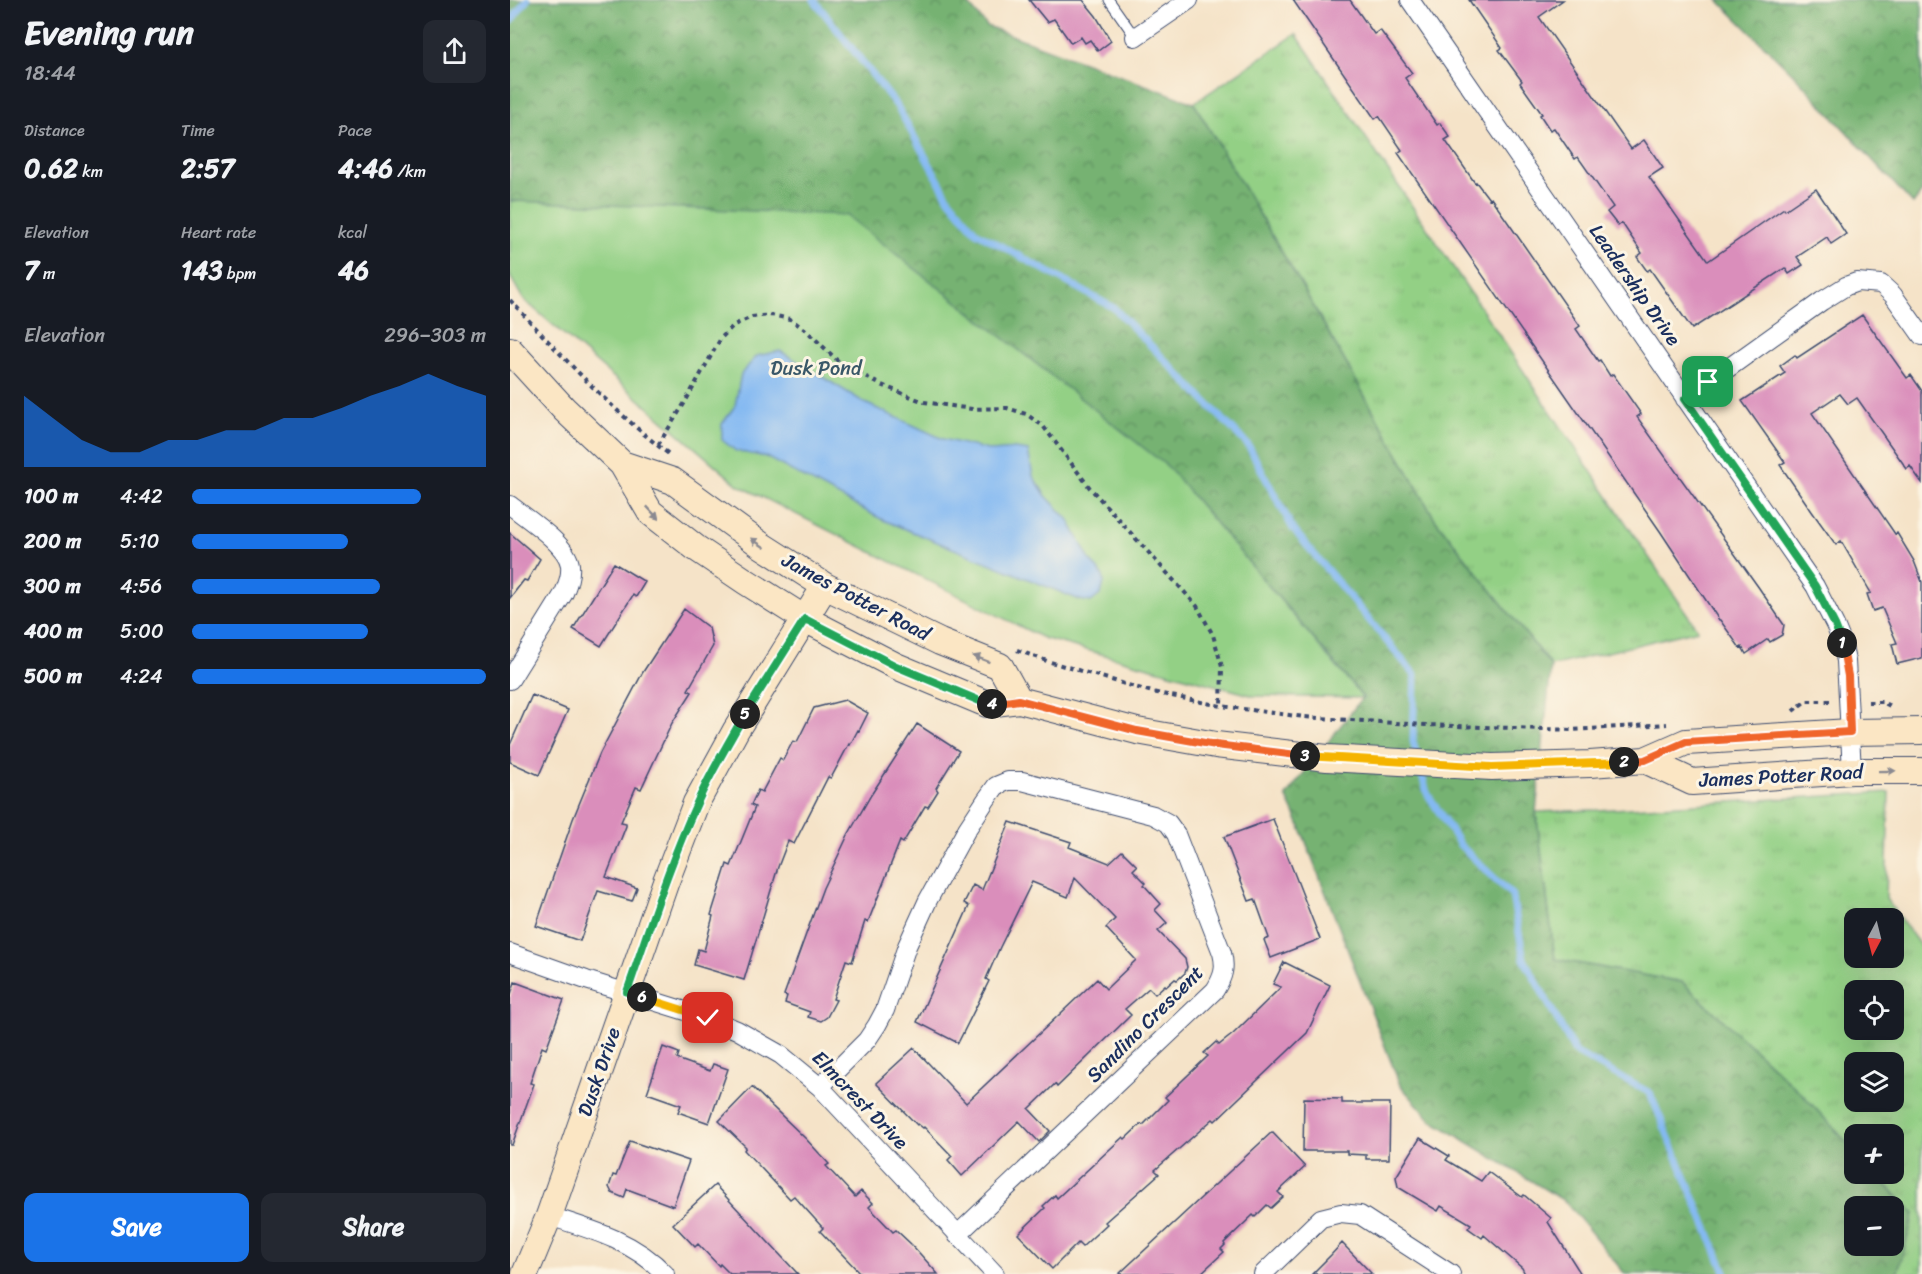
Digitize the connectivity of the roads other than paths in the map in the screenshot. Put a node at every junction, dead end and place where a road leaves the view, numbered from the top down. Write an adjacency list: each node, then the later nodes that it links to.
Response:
1 (1109, 0): 4 (lane)
2 (1189, 0): 4 (street)
3 (1410, 0): 7 (street, Leadership Drive)
4 (1136, 37)
5 (1922, 336): 7 (street)
6 (510, 350): 8 (main road, James Potter Road)
7 (1685, 399): 15 (street, Leadership Drive)
8 (622, 464): 10 (main road, James Potter Road, one-way to 8); 11 (main road, James Potter Road, one-way to 11)
9 (510, 505): 12 (street)
10 (825, 586): 11 (main road, Dusk Drive); 13 (main road, James Potter Road, one-way to 10)
11 (805, 619): 13 (main road, James Potter Road); 20 (main road, Dusk Drive)
12 (510, 680)
13 (1019, 700): 16 (main road, James Potter Road)
14 (1922, 731): 15 (main road, James Potter Road)
15 (1850, 732): 16 (main road, James Potter Road); 17 (street, Leadership Drive)
16 (1645, 760): 17 (main road, James Potter Road)
17 (1852, 771): 18 (main road, James Potter Road, one-way to 18)
18 (1922, 771)
19 (510, 953): 20 (street, Elmcrest Drive)
20 (627, 992): 21 (street, Elmcrest Drive); 22 (main road, Dusk Drive)
21 (820, 1087): 23 (street, Elmcrest Drive); 23 (street, Sandino Crescent)
22 (549, 1216): 24 (main road, Dusk Drive); 25 (street)
23 (957, 1235): 26 (street, Elmcrest Drive)
24 (525, 1274)
25 (665, 1274)
26 (994, 1274)
27 (1263, 1274): 28 (street)
28 (1451, 1274)

